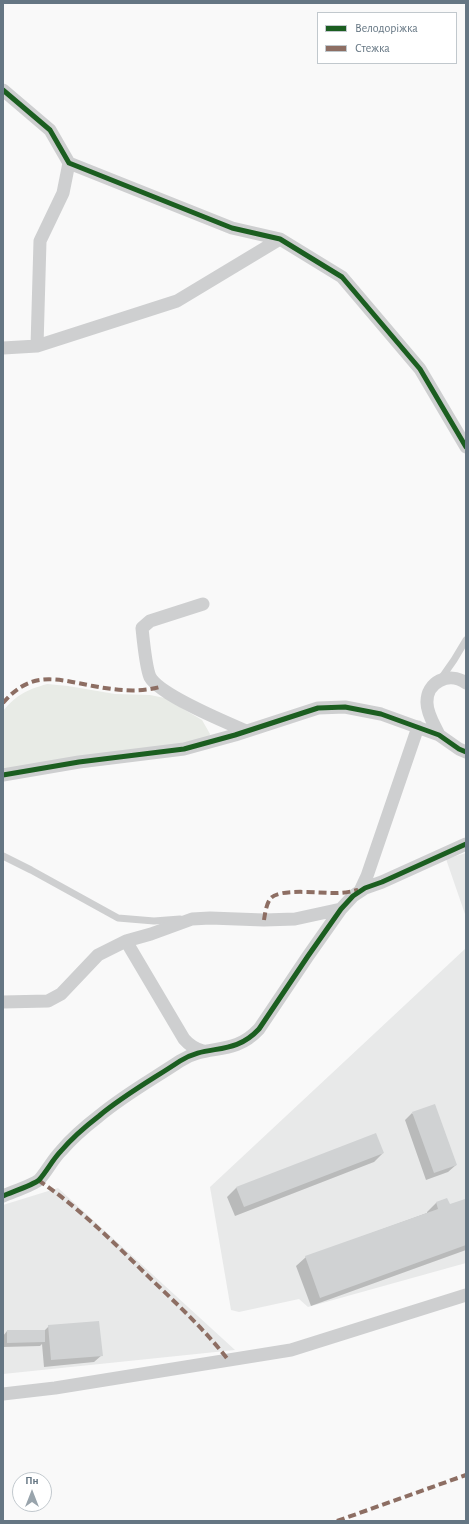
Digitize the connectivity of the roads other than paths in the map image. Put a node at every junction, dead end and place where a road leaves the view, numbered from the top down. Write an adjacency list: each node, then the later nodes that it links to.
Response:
1 (3, 90): 2 (street)
2 (69, 163): 3 (street); 4 (street)
3 (280, 239): 4 (street); 6 (street)
4 (37, 346): 5 (street)
5 (3, 348)
6 (466, 447)
7 (203, 604): 12 (street)
8 (466, 640): 9 (lane)
9 (440, 680): 10 (street); 13 (street)
10 (466, 682)
11 (418, 727): 12 (street); 13 (street); 18 (street)
12 (246, 731): 15 (street)
13 (439, 735): 14 (street)
14 (466, 752)
15 (3, 775)
16 (466, 844): 18 (street)
17 (3, 856): 20 (lane)
18 (360, 891): 19 (street)
19 (341, 909): 20 (street); 23 (street)
20 (192, 919): 21 (street)
21 (126, 941): 22 (street); 23 (street)
22 (3, 1002)
23 (203, 1050): 24 (street)
24 (3, 1196)
25 (466, 1295): 26 (street)
26 (3, 1394)

